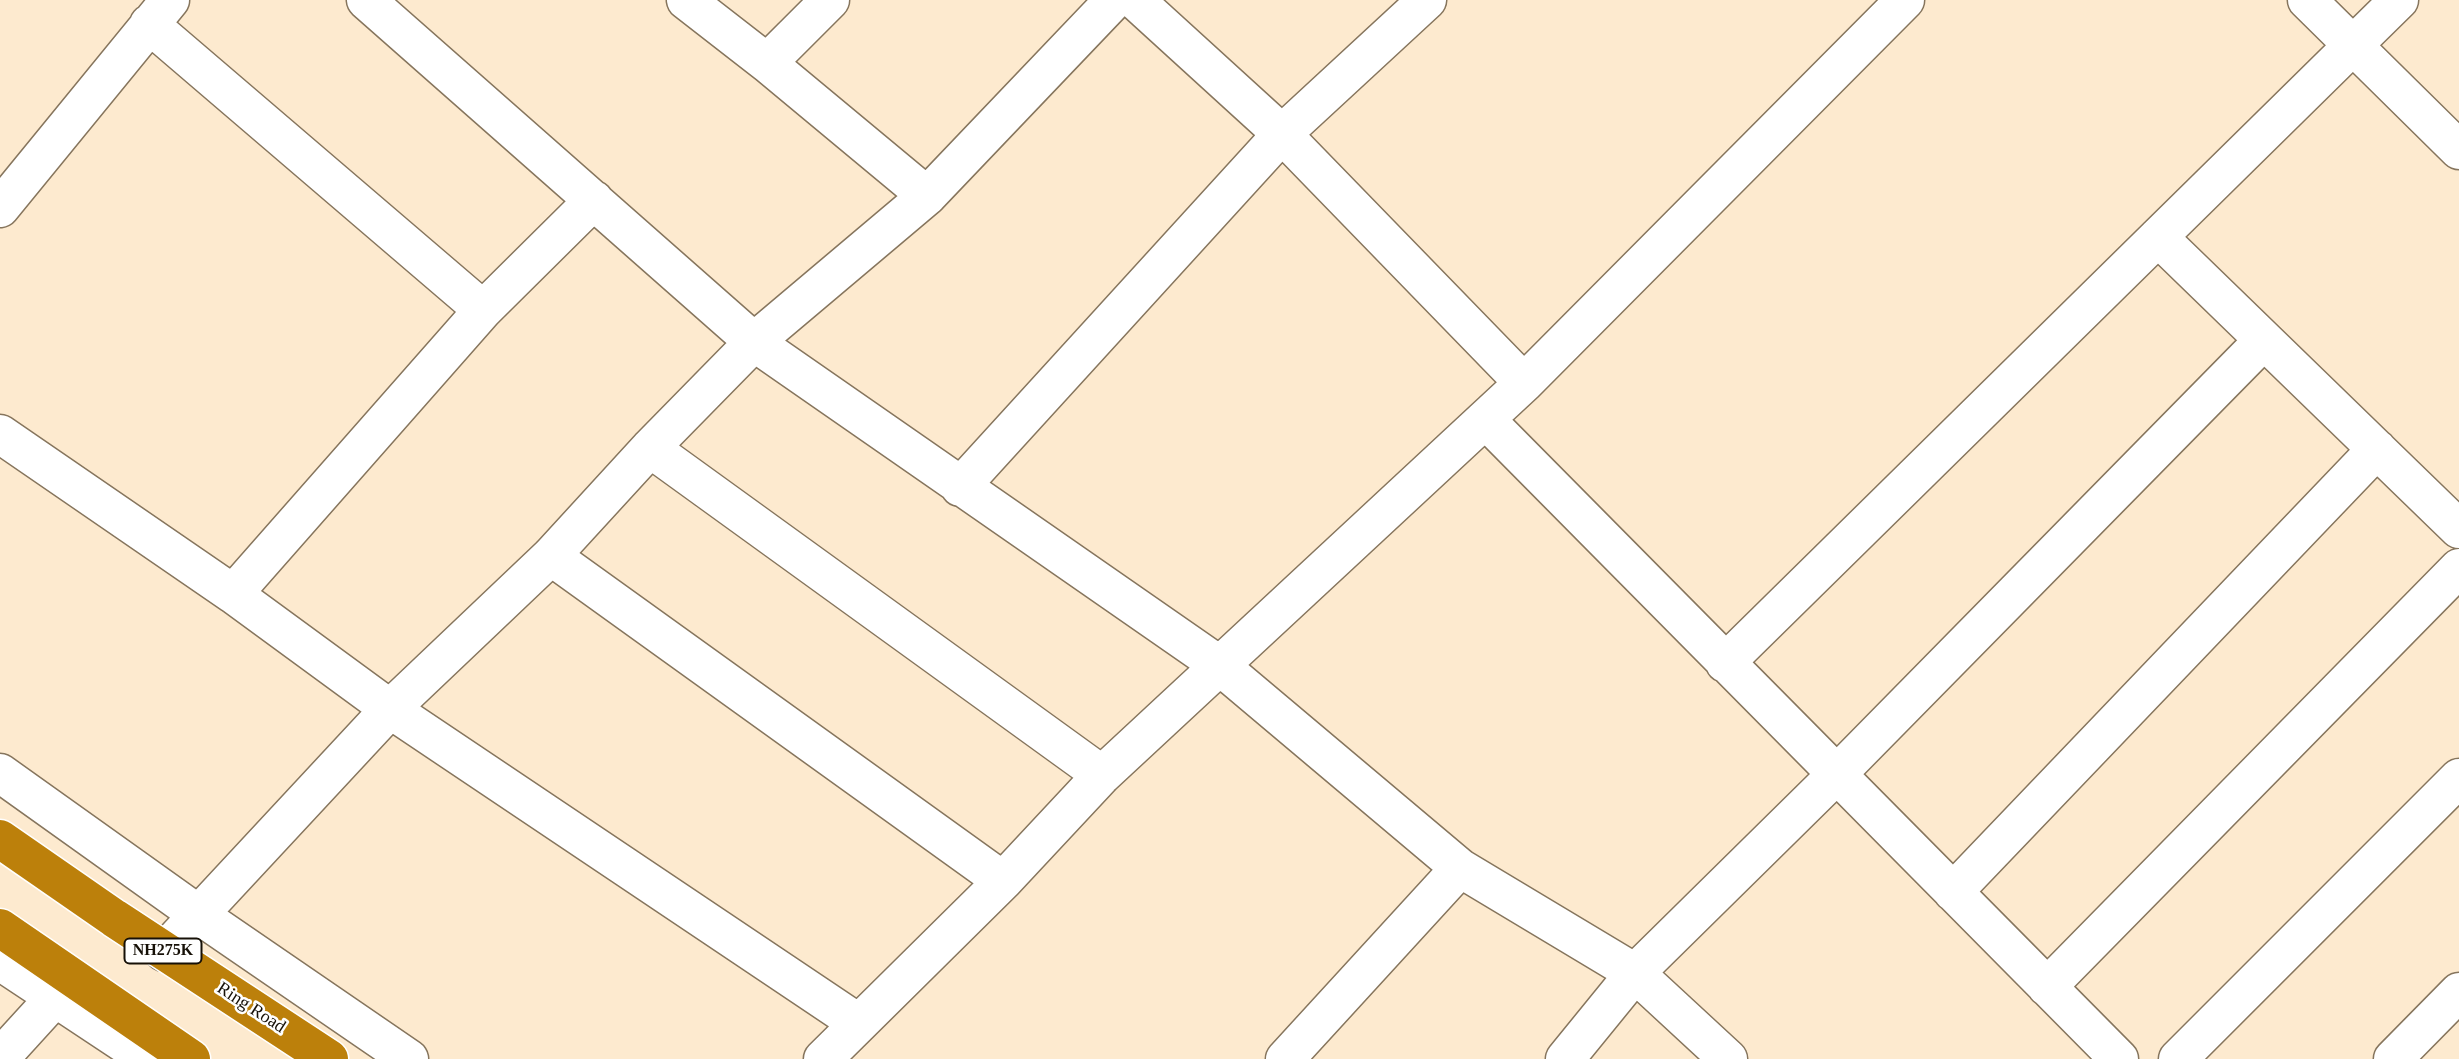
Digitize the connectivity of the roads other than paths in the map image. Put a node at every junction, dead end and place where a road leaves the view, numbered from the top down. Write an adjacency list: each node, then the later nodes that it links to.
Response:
1 (366, 0): 16 (street)
2 (686, 0): 12 (street)
3 (830, 0): 12 (street)
4 (1114, 0): 15 (street)
5 (1135, 0): 13 (street)
6 (1427, 0): 13 (street)
7 (1905, 0): 22 (street)
8 (2306, 0): 11 (street)
9 (2399, 0): 11 (street)
10 (160, 12): 17 (street); 19 (street)
11 (2353, 46): 14 (street); 18 (street)
12 (767, 63): 15 (street)
13 (1282, 134): 22 (street); 27 (street)
14 (2459, 150)
15 (927, 196): 21 (street)
16 (594, 200): 19 (street); 21 (street)
17 (0, 208)
18 (2158, 237): 20 (street); 32 (street)
19 (483, 310): 31 (street)
20 (2264, 340): 26 (street); 37 (street)
21 (754, 342): 25 (street); 27 (street)
22 (1524, 383): 23 (street)
23 (1486, 419): 32 (street); 33 (street)
24 (0, 434): 31 (street)
25 (650, 448): 29 (street); 36 (street)
26 (2377, 449): 28 (street); 42 (street)
27 (960, 487): 33 (street)
28 (2459, 529)
29 (551, 556): 34 (street); 41 (street)
30 (2459, 568): 48 (street)
31 (233, 594): 34 (street)
32 (1725, 663): 37 (street)
33 (1219, 665): 36 (street); 40 (street)
34 (390, 709): 43 (street); 51 (street)
35 (0, 773): 43 (street)
36 (1102, 775): 41 (street)
37 (1836, 775): 42 (street); 47 (street)
38 (2459, 778): 62 (street)
39 (0, 839): 45 (highway, Ring Road / NH275K)
40 (1460, 868): 47 (street); 58 (street)
41 (1003, 881): 51 (street)
42 (1953, 892): 48 (street)
43 (199, 915): 45 (street); 56 (street)
44 (0, 928): 49 (highway)
45 (164, 951): 55 (highway, Ring Road / NH275K)
46 (0, 961): 49 (street)
47 (1635, 973): 59 (street); 60 (street)
48 (2047, 987): 61 (street)
49 (64, 988): 52 (street); 53 (street); 54 (highway)
50 (2459, 992): 63 (street)
51 (858, 1023): 57 (street)
52 (0, 1058)
53 (148, 1059)
54 (191, 1059)
55 (329, 1059)
56 (409, 1059)
57 (823, 1059)
58 (1285, 1059)
59 (1565, 1059)
60 (1728, 1059)
61 (2119, 1059)
62 (2178, 1059)
63 (2393, 1059)

